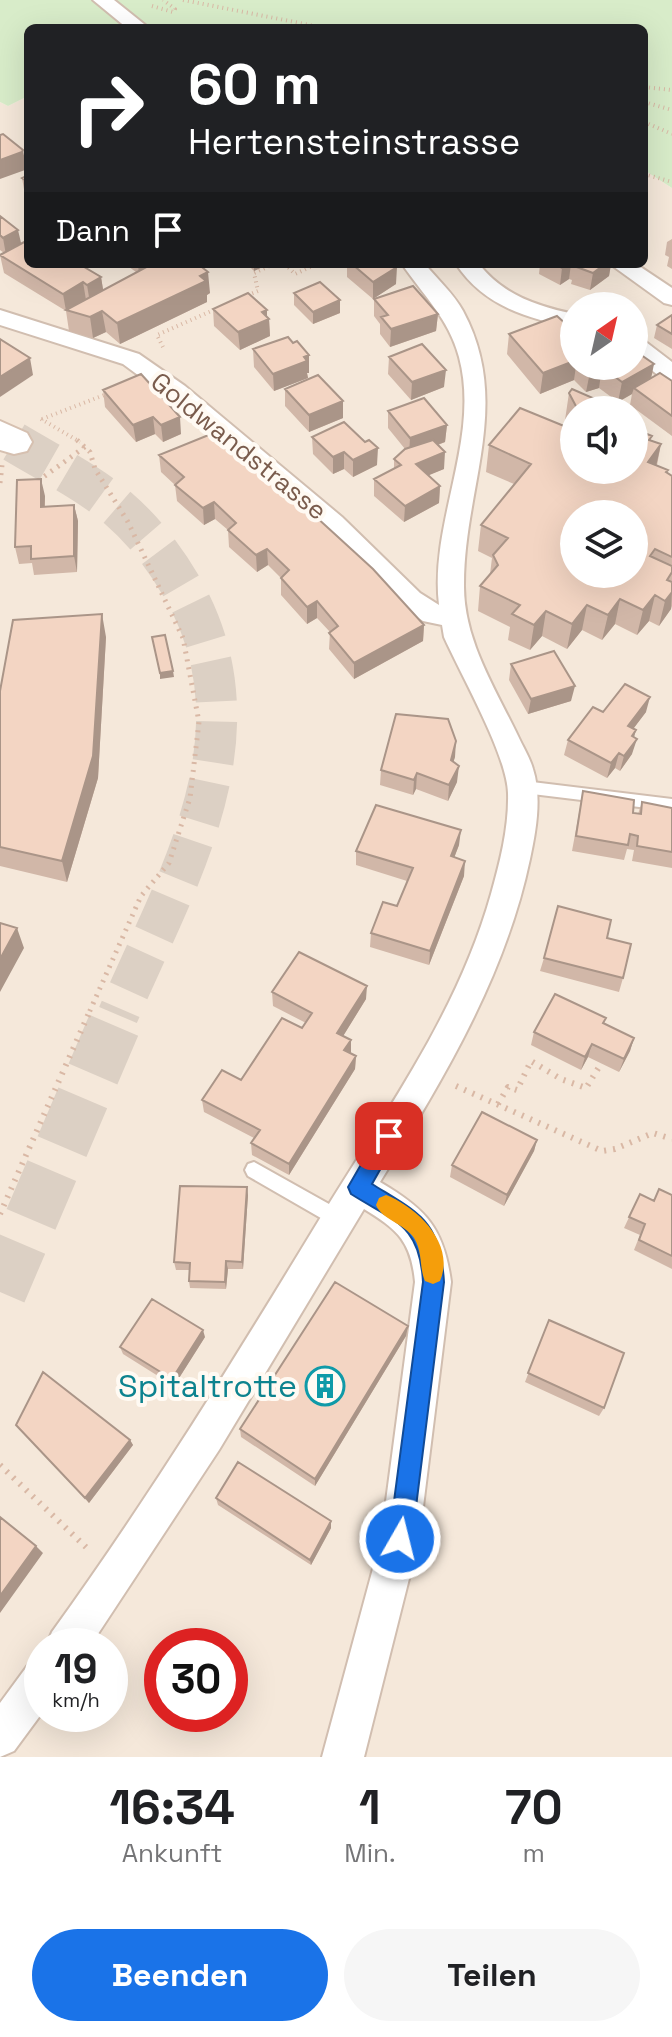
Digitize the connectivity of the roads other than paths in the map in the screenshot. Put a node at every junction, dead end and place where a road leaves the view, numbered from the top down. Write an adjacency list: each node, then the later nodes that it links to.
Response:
1 (102, 0): 2 (street)
2 (134, 24)
3 (417, 268): 11 (street)
4 (470, 268): 8 (street)
5 (627, 268): 6 (street)
6 (672, 298)
7 (0, 317): 11 (street, Goldwandstrasse)
8 (560, 318)
9 (648, 355): 10 (street)
10 (672, 374)
11 (452, 616): 12 (street)
12 (524, 787): 13 (lane); 15 (street)
13 (672, 805)
14 (254, 1170): 16 (lane)
15 (358, 1187): 16 (street); 20 (street)
16 (339, 1219): 17 (street)
17 (79, 1628)
18 (24, 1704): 19 (street)
19 (0, 1737)
20 (343, 1757)

